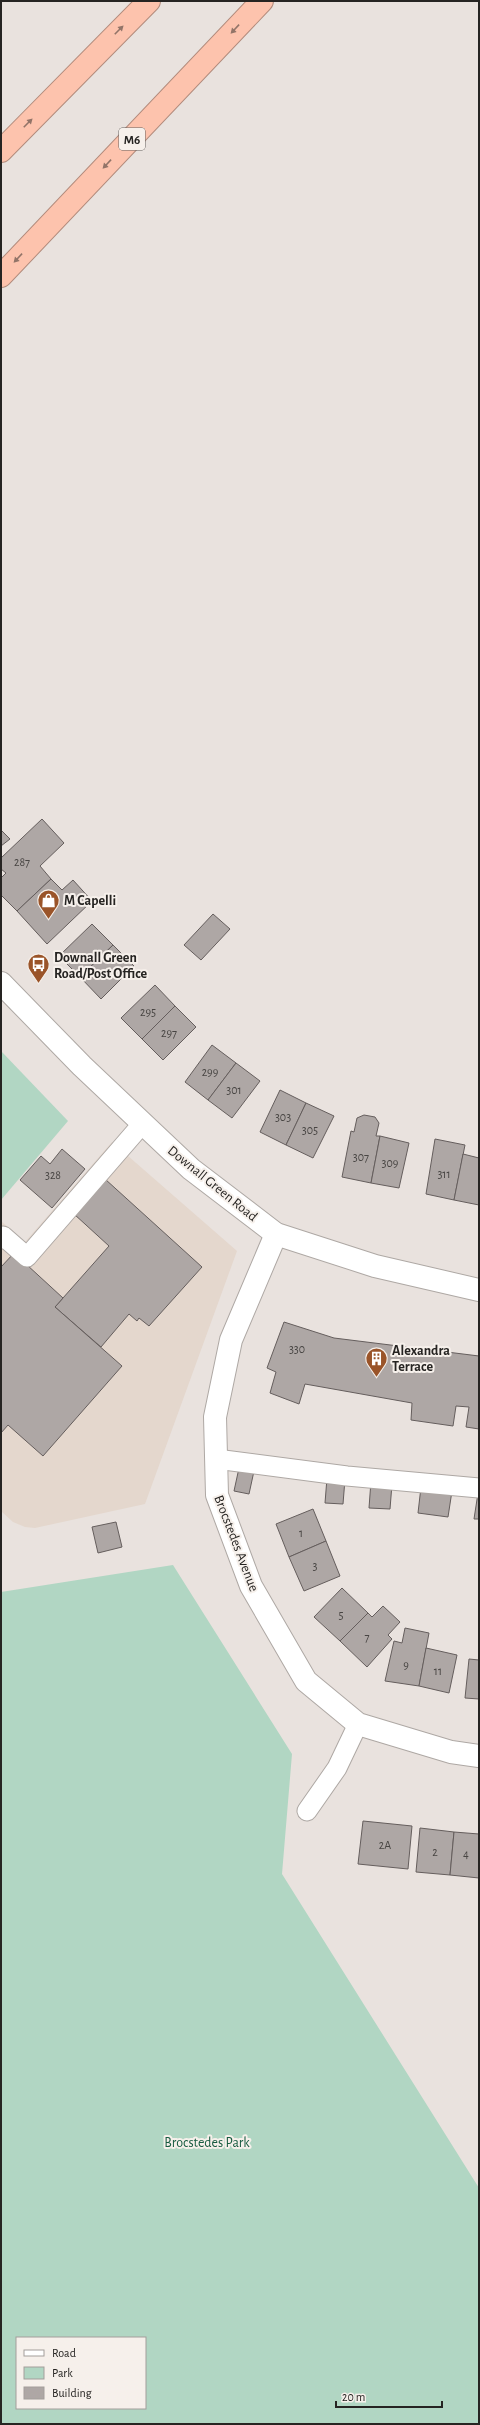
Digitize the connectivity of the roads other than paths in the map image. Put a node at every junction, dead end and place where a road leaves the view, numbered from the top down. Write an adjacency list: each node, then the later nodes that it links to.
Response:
1 (149, 1): 3 (highway, one-way to 1)
2 (262, 1): 4 (highway, M6, one-way to 4)
3 (1, 151)
4 (1, 276)
5 (1, 983): 6 (street, Downall Green Road)
6 (143, 1124): 7 (street, Downall Green Road); 8 (lane)
7 (276, 1234): 9 (street, Downall Green Road); 10 (street, Brocstedes Avenue)
8 (1, 1239)
9 (479, 1290)
10 (216, 1459): 11 (lane); 12 (street, Brocstedes Avenue)
11 (479, 1488)
12 (358, 1724): 13 (street, Brocstedes Avenue); 14 (lane)
13 (479, 1756)
14 (307, 1811)

